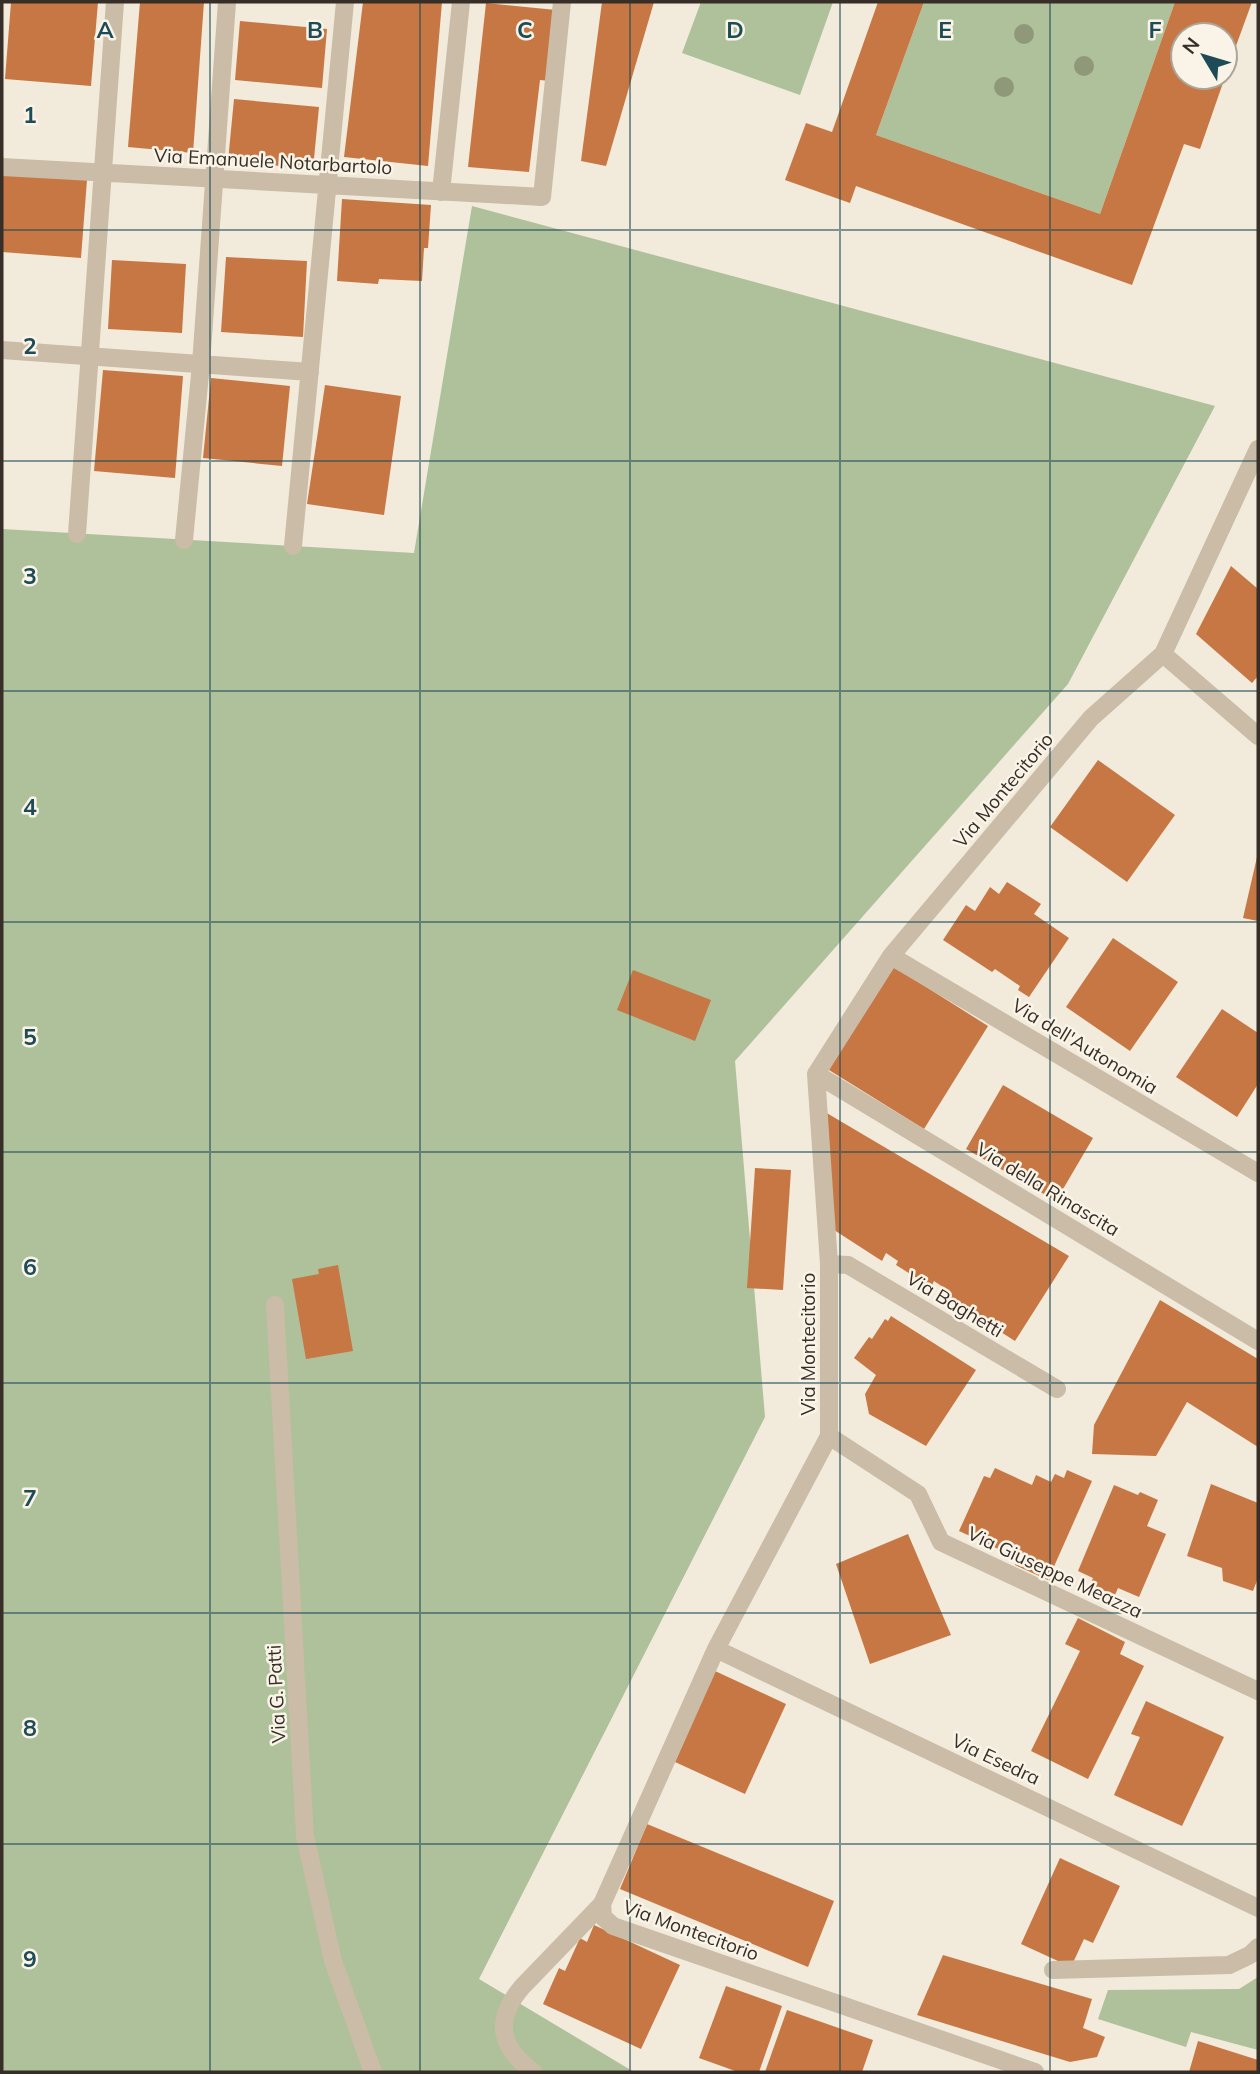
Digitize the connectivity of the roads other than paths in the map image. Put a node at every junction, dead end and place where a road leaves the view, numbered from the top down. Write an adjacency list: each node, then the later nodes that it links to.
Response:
1 (115, 2): 7 (street)
2 (227, 2): 8 (street)
3 (345, 2): 9 (street)
4 (461, 2): 10 (street)
5 (562, 2): 10 (street, Via Emanuele Notarbartolo)
6 (2, 167): 7 (street, Via Emanuele Notarbartolo)
7 (103, 173): 8 (street, Via Emanuele Notarbartolo); 12 (street)
8 (214, 179): 9 (street, Via Emanuele Notarbartolo); 13 (street)
9 (328, 185): 10 (street, Via Emanuele Notarbartolo); 14 (street)
10 (441, 192)
11 (2, 350): 12 (street)
12 (90, 356): 13 (street); 16 (street)
13 (201, 364): 14 (street); 17 (street)
14 (310, 372): 18 (street)
15 (1258, 449): 19 (street, Via Montecitorio)
16 (77, 534)
17 (184, 540)
18 (293, 546)
19 (1163, 654): 20 (street); 21 (street, Via Montecitorio)
20 (1258, 736)
21 (891, 956): 22 (street, Via Montecitorio); 23 (street, Via dell'Autonomia)
22 (816, 1074): 24 (street, Via Montecitorio); 26 (street, Via della Rinascita)
23 (1258, 1172)
24 (829, 1264): 27 (street, Via Baghetti); 28 (street, Via Montecitorio)
25 (275, 1305): 35 (street, Via G. Patti)
26 (1258, 1341)
27 (1057, 1390)
28 (829, 1436): 29 (street, Via Montecitorio); 30 (street, Via Giuseppe Meazza)
29 (716, 1649): 31 (street, Via Montecitorio); 32 (street, Via Esedra)
30 (1258, 1691)
31 (602, 1905): 36 (street); 37 (street, Via Montecitorio)
32 (1258, 1908)
33 (1258, 1947): 34 (street)
34 (1053, 1970)
35 (373, 2072)
36 (533, 2072)
37 (1035, 2072)

